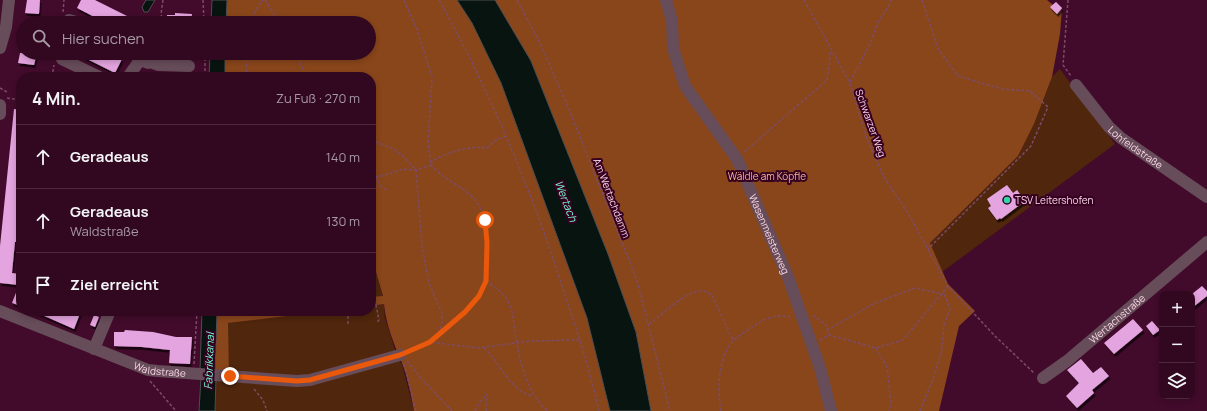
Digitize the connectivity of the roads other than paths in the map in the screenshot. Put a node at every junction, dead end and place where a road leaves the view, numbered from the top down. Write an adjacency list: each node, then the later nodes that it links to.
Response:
1 (9, 0): 3 (street)
2 (666, 0): 20 (street, Wasenmeisterweg)
3 (0, 48)
4 (64, 60): 8 (street)
5 (143, 60): 9 (street)
6 (150, 60): 7 (street)
7 (189, 66)
8 (89, 72)
9 (132, 72)
10 (1076, 84): 13 (street, Lohfeldstraße)
11 (0, 105): 12 (street)
12 (0, 114)
13 (1207, 197)
14 (1207, 242): 19 (street, Wertachstraße)
15 (0, 311): 17 (street, Waldstraße)
16 (108, 316): 17 (street)
17 (94, 348): 18 (street, Waldstraße)
18 (400, 355)
19 (1043, 378)
20 (831, 411)

